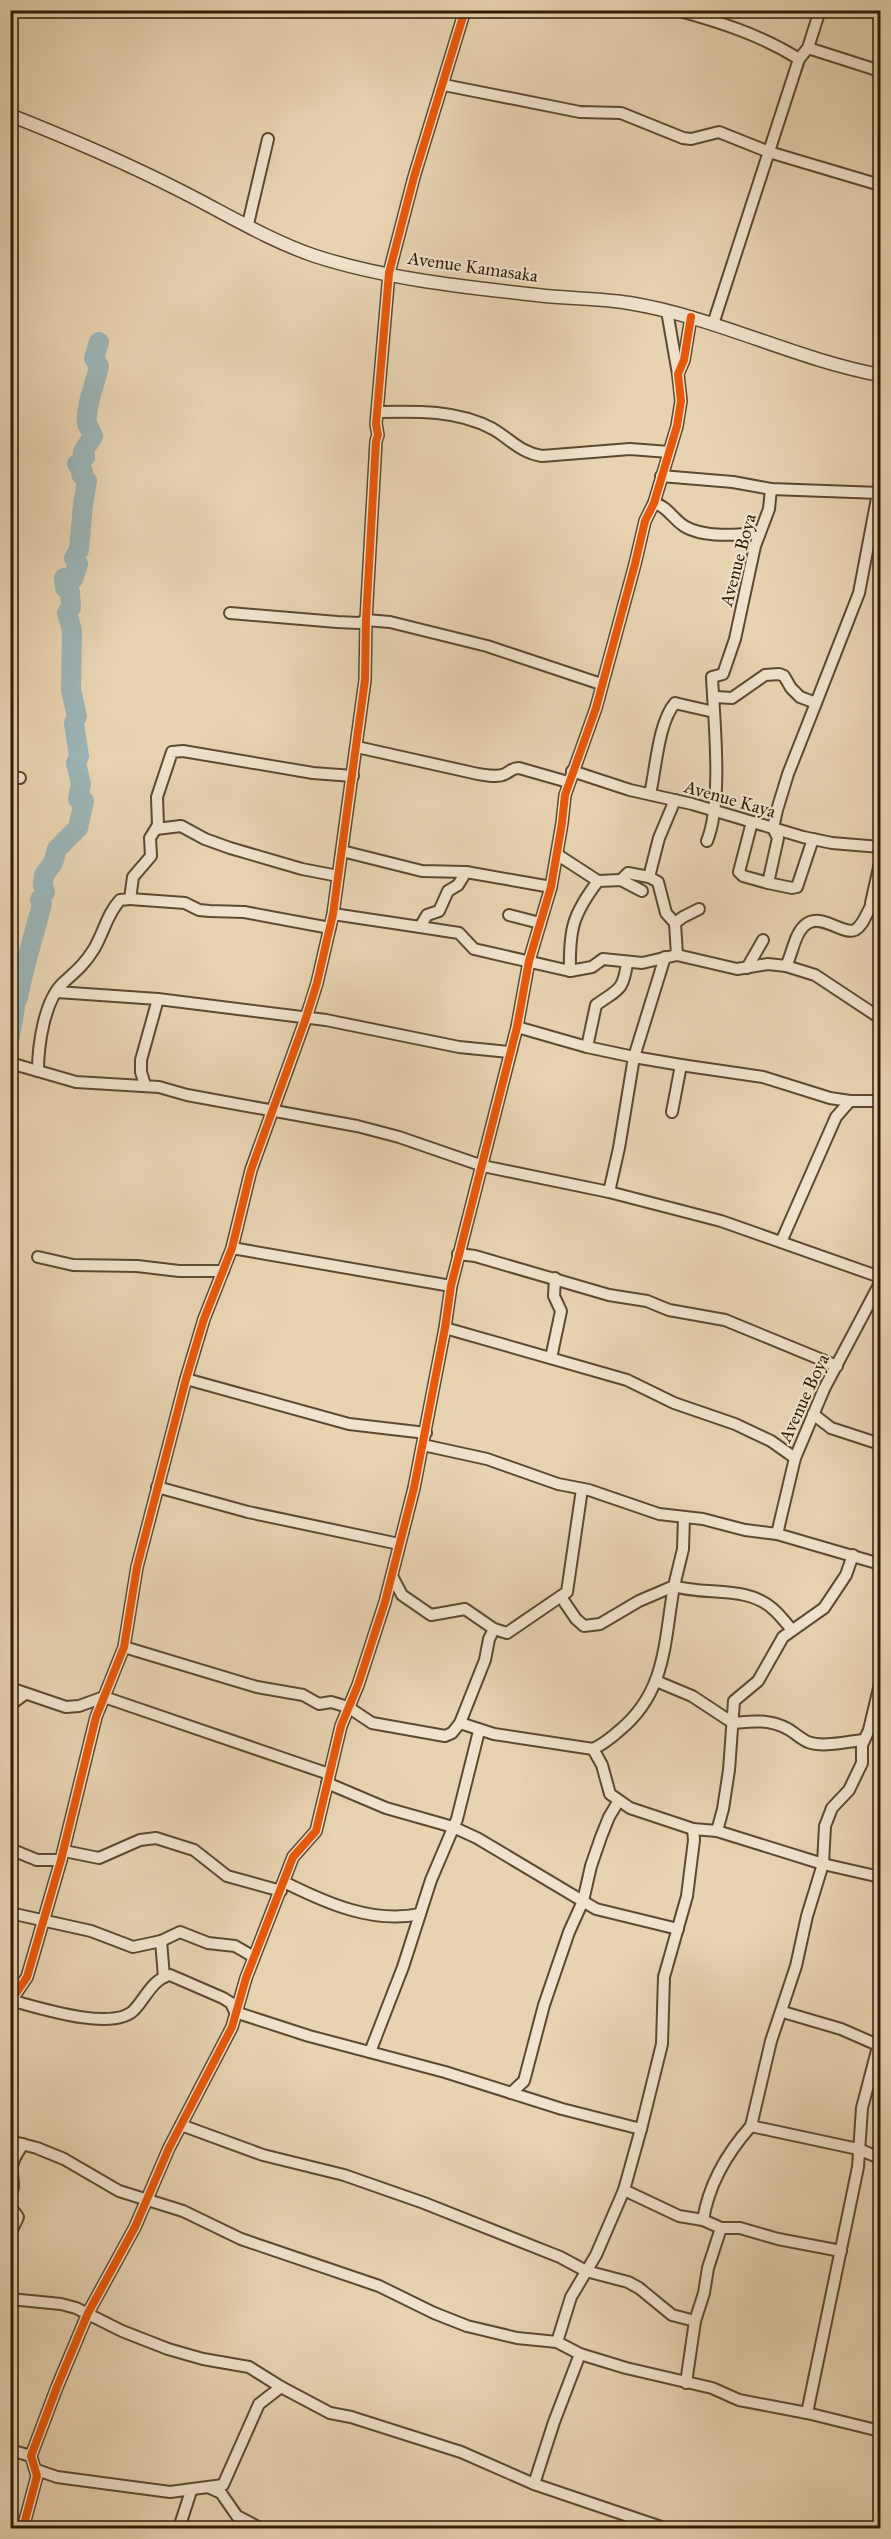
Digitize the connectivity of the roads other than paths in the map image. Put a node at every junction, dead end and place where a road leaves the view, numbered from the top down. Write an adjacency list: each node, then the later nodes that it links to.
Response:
1 (465, 10): 8 (street)
2 (676, 10): 4 (street)
3 (820, 10): 5 (street)
4 (719, 15): 6 (street)
5 (808, 48): 6 (street); 7 (street)
6 (799, 59): 11 (street)
7 (880, 71)
8 (444, 85): 11 (street); 14 (street)
9 (10, 115): 13 (street, Avenue Kamasaka)
10 (268, 139): 13 (street)
11 (769, 152): 12 (street); 17 (street)
12 (880, 185)
13 (248, 224): 14 (street, Avenue Kamasaka)
14 (388, 273): 15 (street, Avenue Kamasaka); 20 (street)
15 (668, 311): 16 (street, Avenue Kamasaka); 18 (street)
16 (691, 316): 17 (street, Avenue Kamasaka); 18 (street)
17 (713, 324): 19 (street, Avenue Kamasaka)
18 (678, 374): 21 (street)
19 (880, 375)
20 (378, 412): 21 (street); 28 (street)
21 (669, 452): 22 (street)
22 (661, 476): 23 (street); 25 (street)
23 (771, 489): 24 (street); 26 (street, Avenue Boya)
24 (879, 493): 31 (street)
25 (654, 503): 26 (street); 29 (street)
26 (759, 533): 30 (street, Avenue Boya)
27 (230, 613): 28 (street)
28 (366, 620): 29 (street); 33 (street)
29 (601, 684): 34 (street)
30 (715, 697): 31 (street); 32 (street)
31 (816, 703): 40 (street)
32 (714, 712): 37 (street); 39 (street)
33 (357, 747): 35 (street); 36 (street)
34 (572, 771): 36 (street); 37 (street, Avenue Kaya)
35 (353, 776): 41 (street); 45 (street)
36 (568, 782): 46 (street)
37 (650, 794): 38 (street, Avenue Kaya)
38 (675, 800): 39 (street, Avenue Kaya); 50 (street)
39 (716, 813): 40 (street, Avenue Kaya); 43 (street)
40 (763, 825): 42 (street, Avenue Kaya); 53 (street); 53 (street)
41 (156, 830): 49 (street); 56 (street)
42 (813, 839): 44 (street, Avenue Kaya); 53 (street)
43 (707, 840)
44 (880, 847)
45 (342, 851): 48 (street); 49 (street)
46 (558, 855): 52 (street); 54 (street)
47 (880, 862): 57 (street)
48 (466, 872): 54 (street); 63 (street)
49 (338, 876): 59 (street)
50 (649, 877): 51 (street); 61 (street)
51 (621, 880): 52 (street); 55 (street)
52 (598, 881): 72 (street)
53 (768, 883)
54 (551, 887): 62 (street)
55 (642, 891)
56 (130, 899): 64 (street); 73 (street)
57 (876, 900): 70 (street)
58 (699, 909): 61 (street)
59 (333, 914): 63 (street); 64 (street)
60 (509, 915): 62 (street)
61 (675, 923): 66 (street)
62 (540, 924): 68 (street)
63 (420, 927): 68 (street)
64 (330, 928): 75 (street)
65 (763, 940): 71 (street)
66 (677, 955): 67 (street); 71 (street)
67 (665, 957): 69 (street); 80 (street)
68 (529, 961): 72 (street); 77 (street)
69 (627, 963): 72 (street); 78 (street)
70 (786, 966): 71 (street); 76 (street)
71 (747, 968)
72 (570, 971)
73 (57, 992): 74 (street); 83 (street)
74 (158, 999): 75 (street); 84 (street)
75 (306, 1018): 79 (street); 87 (street)
76 (880, 1018)
77 (517, 1027): 78 (street); 79 (street)
78 (587, 1047): 80 (street)
79 (509, 1052): 89 (street)
80 (633, 1057): 82 (street); 90 (street)
81 (10, 1063): 83 (street)
82 (681, 1065): 85 (street); 88 (street)
83 (38, 1071): 84 (street)
84 (145, 1085): 87 (street)
85 (850, 1101): 86 (street); 91 (street)
86 (880, 1101)
87 (274, 1111): 89 (street); 92 (street)
88 (672, 1112)
89 (483, 1166): 90 (street); 93 (street)
90 (609, 1192): 91 (street)
91 (782, 1242): 96 (street)
92 (232, 1248): 95 (street); 99 (street)
93 (458, 1254): 97 (street); 99 (street)
94 (38, 1257): 95 (street)
95 (223, 1271): 103 (street)
96 (880, 1277)
97 (555, 1278): 101 (street); 102 (street)
98 (880, 1283): 102 (street, Avenue Boya)
99 (451, 1287): 100 (street)
100 (445, 1328): 101 (street); 105 (street)
101 (551, 1358): 108 (street)
102 (837, 1366): 104 (street, Avenue Boya)
103 (186, 1379): 105 (street); 109 (street)
104 (813, 1414): 106 (street); 108 (street, Avenue Boya)
105 (426, 1433): 107 (street)
106 (880, 1444)
107 (423, 1445): 110 (street); 113 (street)
108 (795, 1458): 112 (street, Avenue Boya)
109 (157, 1487): 113 (street); 123 (street)
110 (582, 1489): 111 (street); 119 (street)
111 (684, 1517): 112 (street); 117 (street)
112 (777, 1534): 114 (street)
113 (399, 1544): 116 (street)
114 (853, 1555): 115 (street); 122 (street)
115 (880, 1564)
116 (392, 1576): 118 (street); 120 (street)
117 (674, 1586): 119 (street); 122 (street); 124 (street)
118 (402, 1595): 120 (street); 121 (street)
119 (561, 1597): 121 (street)
120 (385, 1602): 130 (street)
121 (494, 1629): 131 (street)
122 (792, 1630): 132 (street)
123 (124, 1647): 128 (street); 130 (street)
124 (656, 1681): 132 (street); 135 (street)
125 (880, 1684): 134 (street)
126 (10, 1688): 127 (street)
127 (25, 1694): 128 (street); 129 (street)
128 (104, 1697): 136 (street); 142 (street)
129 (10, 1705)
130 (348, 1707): 131 (street); 136 (street)
131 (460, 1723): 133 (street)
132 (733, 1723): 134 (street); 140 (street)
133 (479, 1731): 135 (street); 138 (street)
134 (864, 1740): 143 (street)
135 (593, 1749): 137 (street)
136 (328, 1779): 138 (street); 145 (street)
137 (618, 1802): 139 (street); 146 (street)
138 (453, 1827): 146 (street); 148 (street)
139 (693, 1829): 140 (street); 150 (street)
140 (717, 1831): 143 (street)
141 (10, 1849): 142 (street)
142 (63, 1856): 145 (street); 149 (street)
143 (823, 1864): 144 (street); 156 (street)
144 (880, 1877)
145 (283, 1887): 148 (street); 152 (street)
146 (583, 1901): 150 (street); 159 (street)
147 (10, 1913): 149 (street)
148 (420, 1914): 158 (street)
149 (43, 1921): 151 (street); 154 (street)
150 (678, 1929): 162 (street)
151 (161, 1941): 152 (street); 153 (street)
152 (254, 1957): 155 (street)
153 (164, 1977): 154 (street); 155 (street)
154 (11, 2000)
155 (235, 2012): 158 (street); 160 (street)
156 (783, 2012): 157 (street); 161 (street)
157 (880, 2044): 165 (street)
158 (370, 2052): 159 (street)
159 (511, 2093): 162 (street)
160 (181, 2125): 169 (street); 175 (street)
161 (751, 2126): 165 (street); 171 (street)
162 (641, 2129): 167 (street)
163 (10, 2141): 164 (street)
164 (23, 2144): 168 (street); 169 (street)
165 (858, 2149): 166 (street); 174 (street)
166 (880, 2158)
167 (624, 2190): 171 (street); 175 (street)
168 (10, 2196)
169 (148, 2199): 177 (street); 179 (street)
170 (10, 2206): 173 (street)
171 (703, 2220): 172 (street)
172 (722, 2228): 174 (street); 178 (street)
173 (10, 2234)
174 (841, 2252): 183 (street)
175 (586, 2271): 178 (street); 179 (street)
176 (10, 2299): 177 (street)
177 (88, 2313): 182 (street); 186 (street)
178 (695, 2321): 181 (street)
179 (557, 2342): 180 (street)
180 (580, 2354): 181 (street); 188 (street)
181 (686, 2383): 183 (street)
182 (281, 2387): 188 (street); 189 (street)
183 (807, 2413): 184 (street)
184 (880, 2431)
185 (10, 2450): 186 (street)
186 (31, 2456): 187 (street)
187 (37, 2470): 190 (street); 191 (street)
188 (534, 2484): 194 (street)
189 (209, 2488): 190 (street); 193 (street)
190 (191, 2491): 192 (street)
191 (23, 2529)
192 (178, 2529)
193 (260, 2529)
194 (664, 2529)

